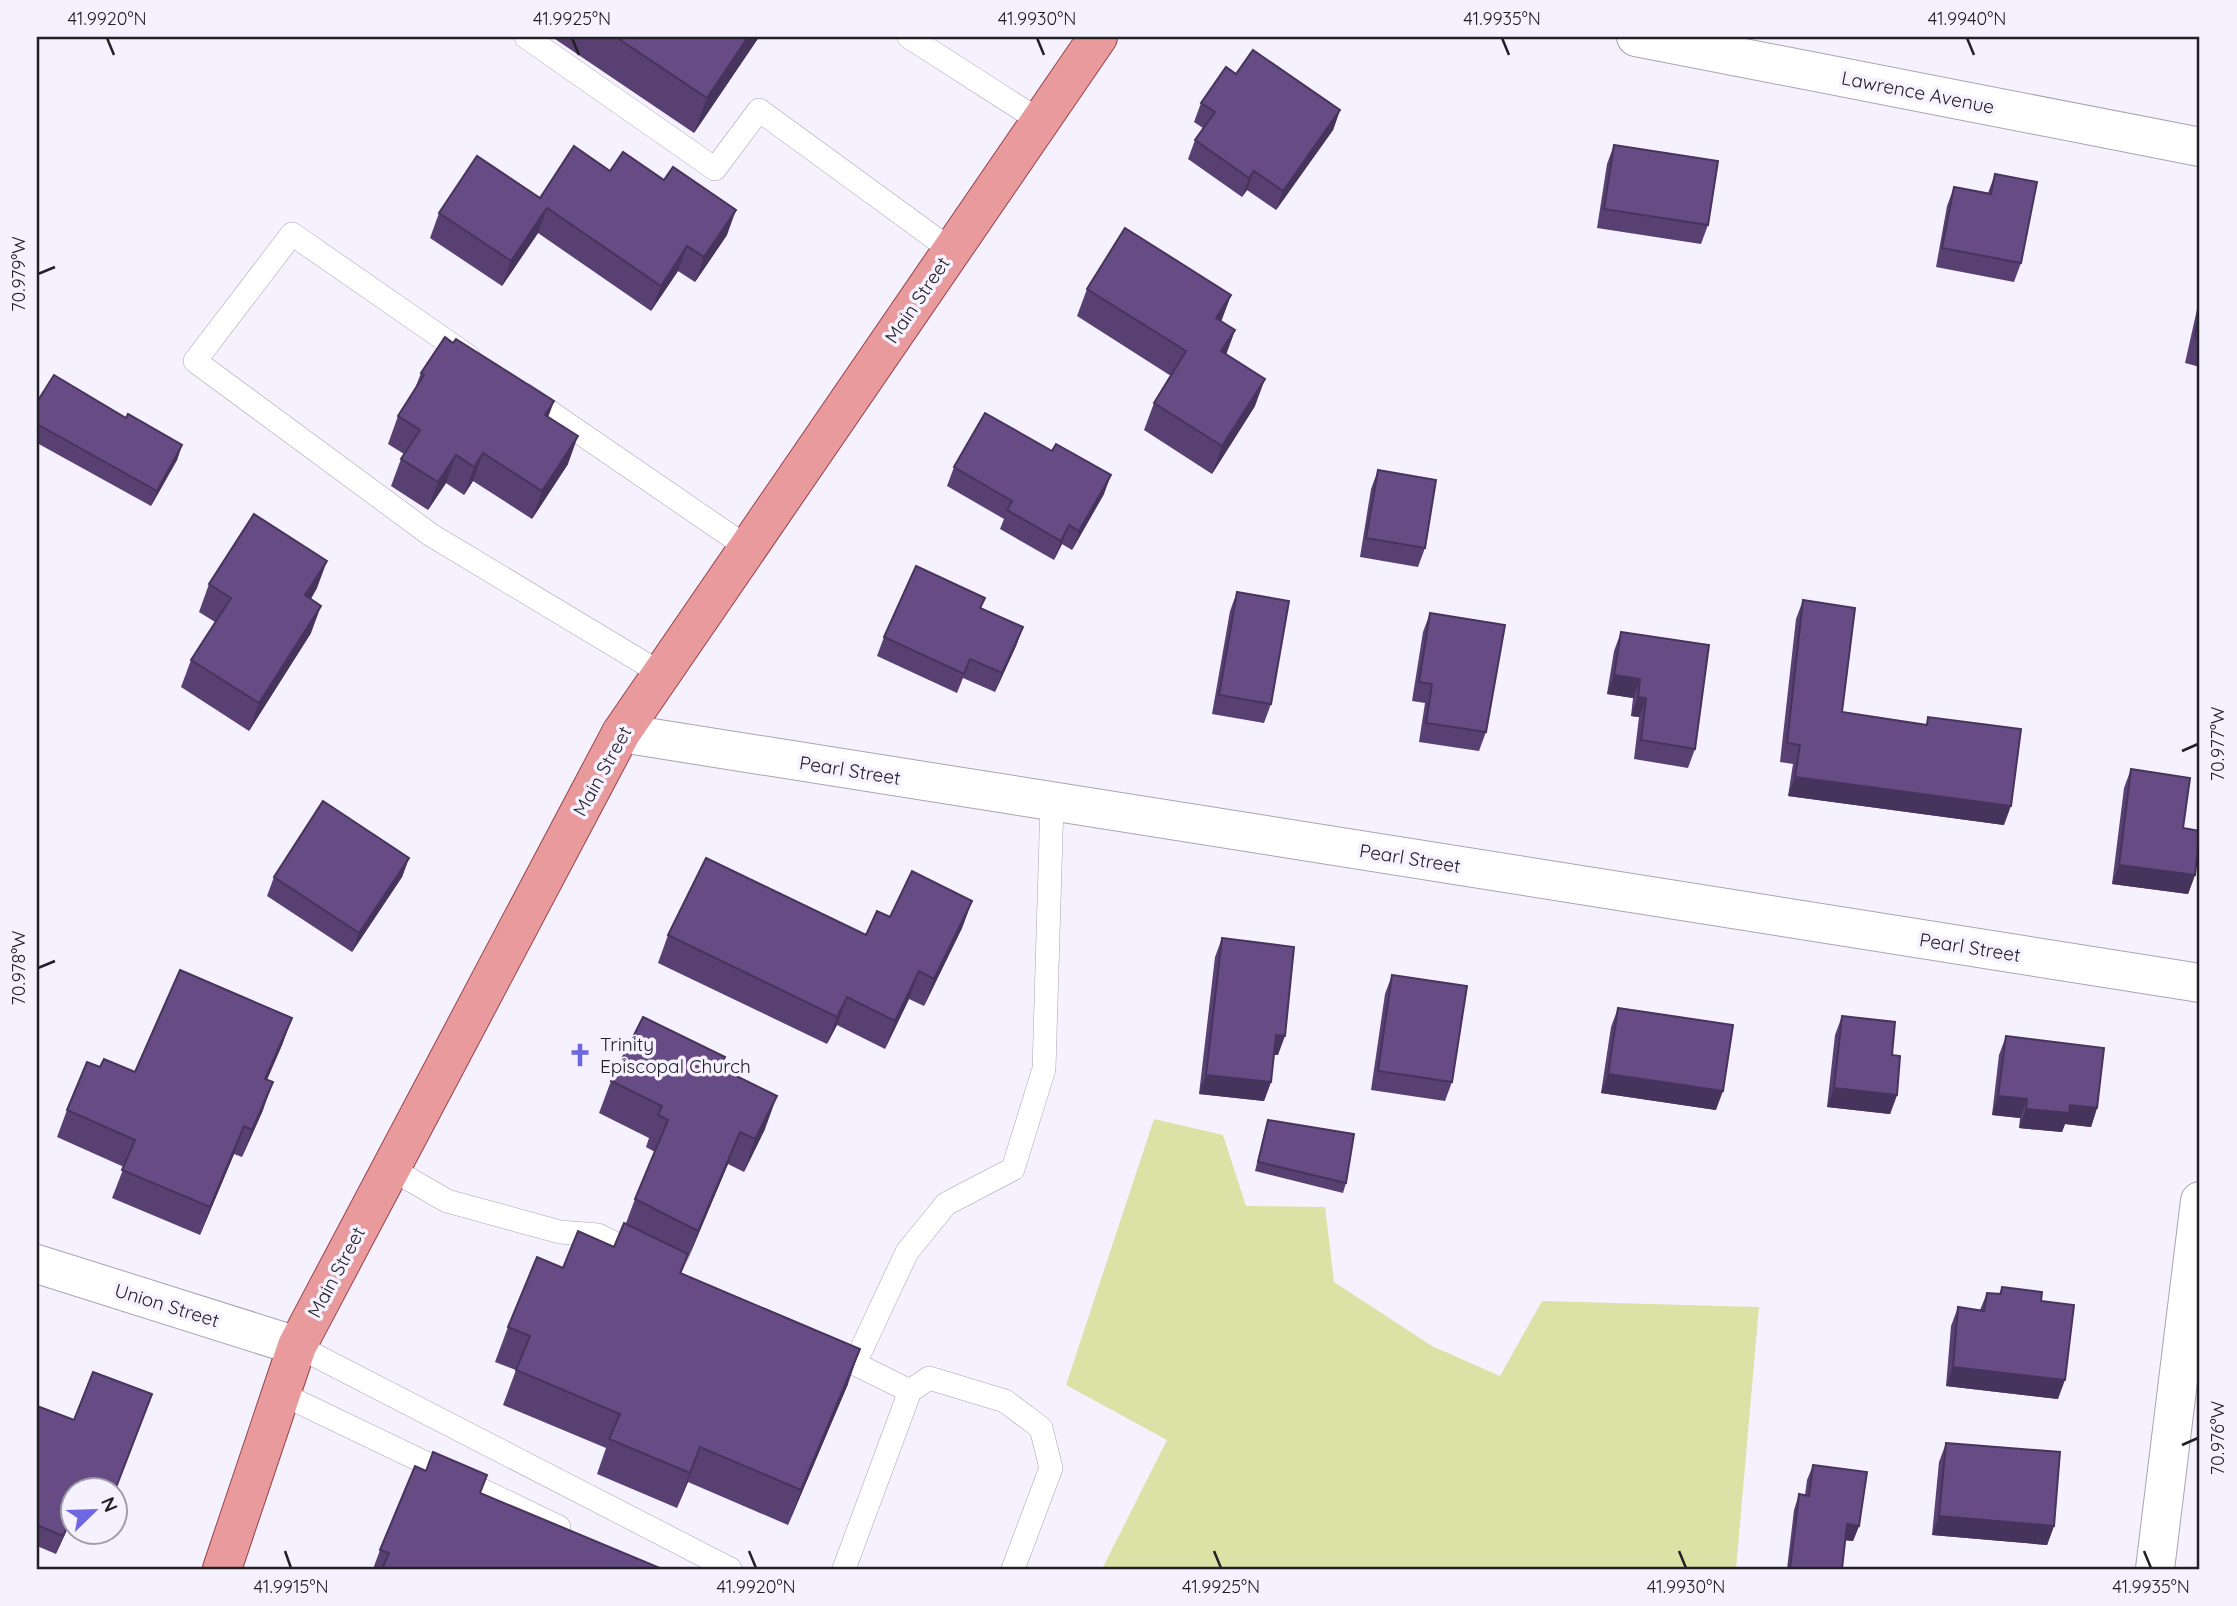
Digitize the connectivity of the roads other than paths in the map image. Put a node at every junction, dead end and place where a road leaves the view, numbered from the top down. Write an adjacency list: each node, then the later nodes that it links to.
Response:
1 (526, 37): 7 (lane)
2 (909, 37): 5 (lane)
3 (1098, 37): 5 (main road, Main Street)
4 (1636, 37): 6 (street, Lawrence Avenue)
5 (1040, 121): 7 (main road, Main Street)
6 (2200, 147)
7 (951, 250): 10 (main road, Main Street)
8 (483, 366): 11 (lane)
9 (505, 381): 10 (lane)
10 (748, 548): 11 (main road, Main Street)
11 (662, 674): 12 (main road, Main Street)
12 (621, 733): 13 (street, Pearl Street); 15 (main road, Main Street)
13 (1052, 802): 14 (street, Pearl Street); 21 (lane)
14 (2200, 983)
15 (390, 1168): 18 (lane); 20 (main road, Main Street)
16 (2200, 1201): 29 (street)
17 (37, 1264): 20 (street, Union Street)
18 (659, 1265)
19 (818, 1345): 21 (lane)
20 (297, 1346): 23 (main road, Main Street); 26 (lane)
21 (855, 1363): 22 (lane)
22 (910, 1391): 27 (lane); 28 (lane)
23 (282, 1394): 24 (lane); 25 (main road, Main Street)
24 (573, 1534)
25 (222, 1569)
26 (730, 1569)
27 (844, 1569)
28 (1013, 1569)
29 (2155, 1569)

